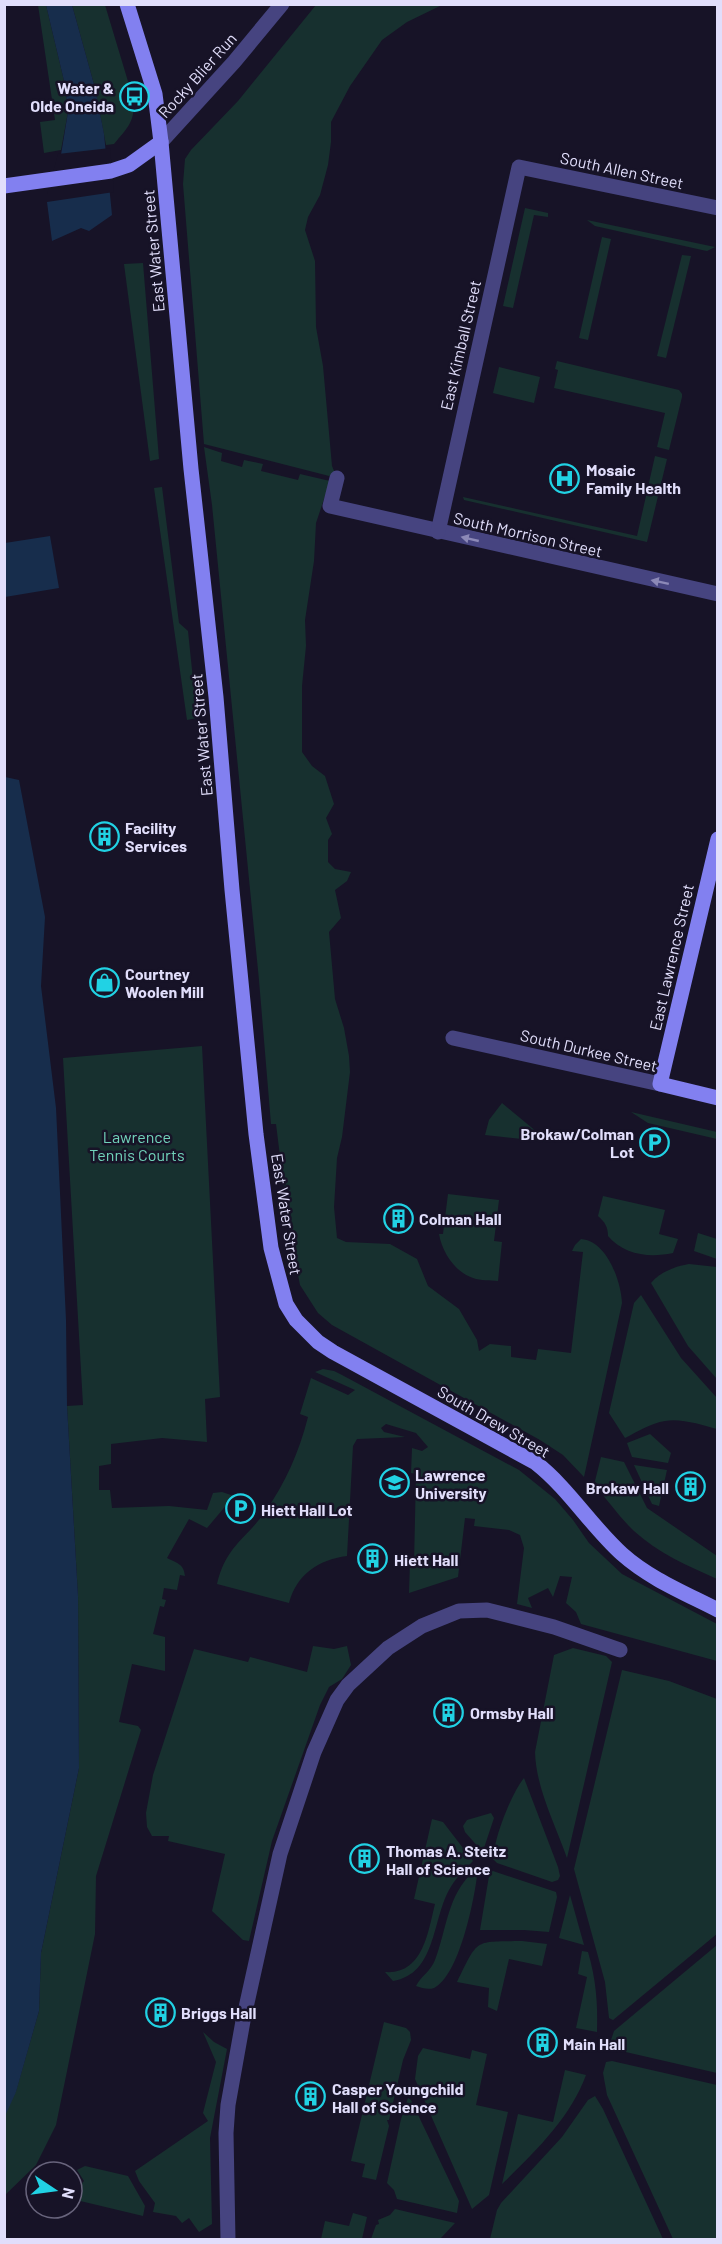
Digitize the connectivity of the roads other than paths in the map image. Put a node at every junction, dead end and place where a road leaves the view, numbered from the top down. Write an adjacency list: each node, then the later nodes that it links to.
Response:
1 (127, 4): 3 (street, East Water Street)
2 (282, 4): 3 (street, Rocky Blier Run)
3 (161, 142): 5 (street); 14 (street, East Water Street)
4 (519, 167): 6 (street, South Allen Street); 8 (street, East Kimball Street)
5 (4, 186)
6 (717, 208)
7 (337, 478): 8 (street, South Morrison Street)
8 (438, 532): 9 (street, South Morrison Street, one-way to 8)
9 (717, 594)
10 (717, 839): 12 (street, East Lawrence Street)
11 (453, 1038): 12 (street, South Durkee Street)
12 (660, 1084): 13 (street, South Durkee Street)
13 (717, 1098)
14 (296, 1320): 15 (street, South Drew Street)
15 (717, 1610)
16 (620, 1650): 17 (street)
17 (228, 2240)

